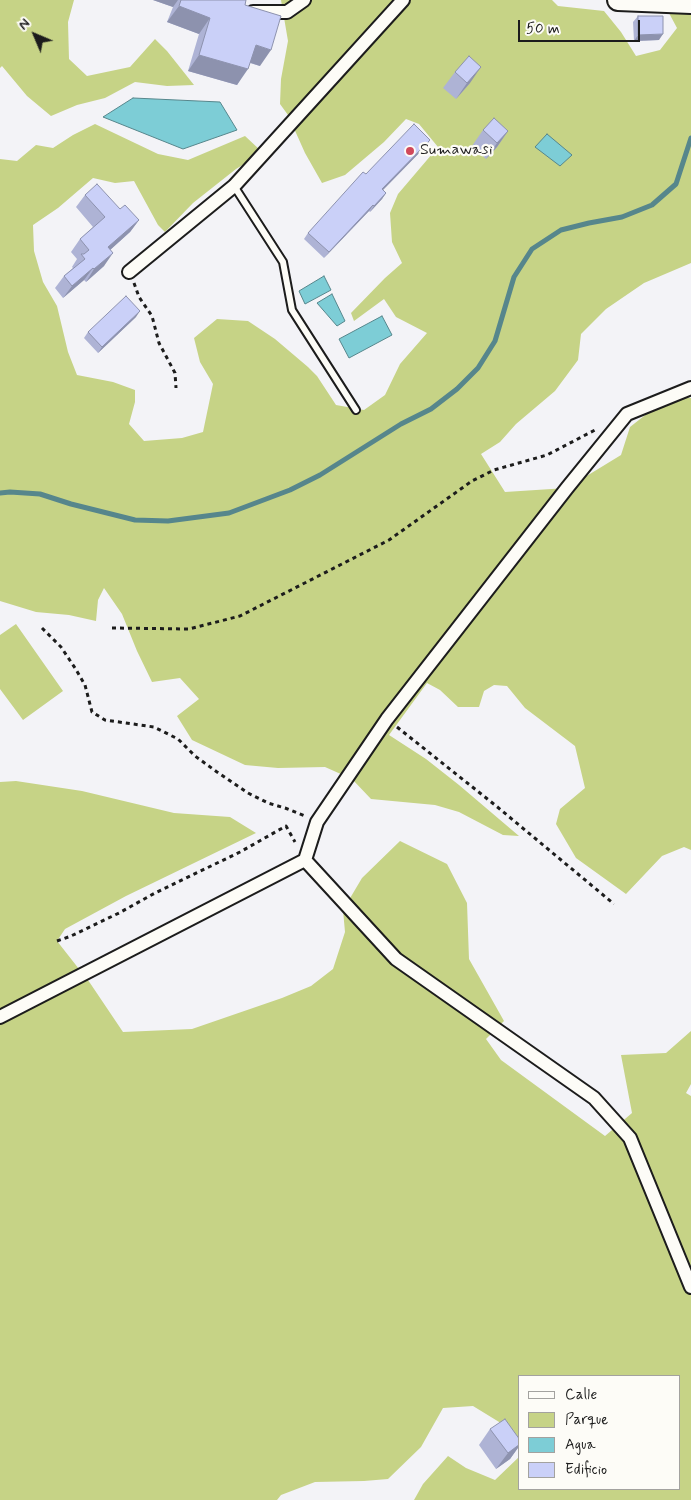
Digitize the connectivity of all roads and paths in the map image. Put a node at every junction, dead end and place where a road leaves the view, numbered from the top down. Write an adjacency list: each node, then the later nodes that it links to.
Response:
1 (304, 0): 5 (street)
2 (403, 0): 6 (street)
3 (618, 0): 4 (main road)
4 (691, 3)
5 (253, 12)
6 (234, 186): 7 (street); 10 (lane)
7 (129, 272): 8 (path)
8 (176, 388)
9 (691, 388): 14 (street)
10 (356, 410)
11 (600, 428): 13 (path)
12 (42, 628): 15 (path)
13 (112, 628)
14 (387, 719): 15 (street); 17 (path)
15 (317, 822): 16 (street)
16 (305, 860): 18 (path); 19 (street); 20 (street)
17 (614, 904)
18 (57, 941)
19 (0, 1017)
20 (691, 1287)

